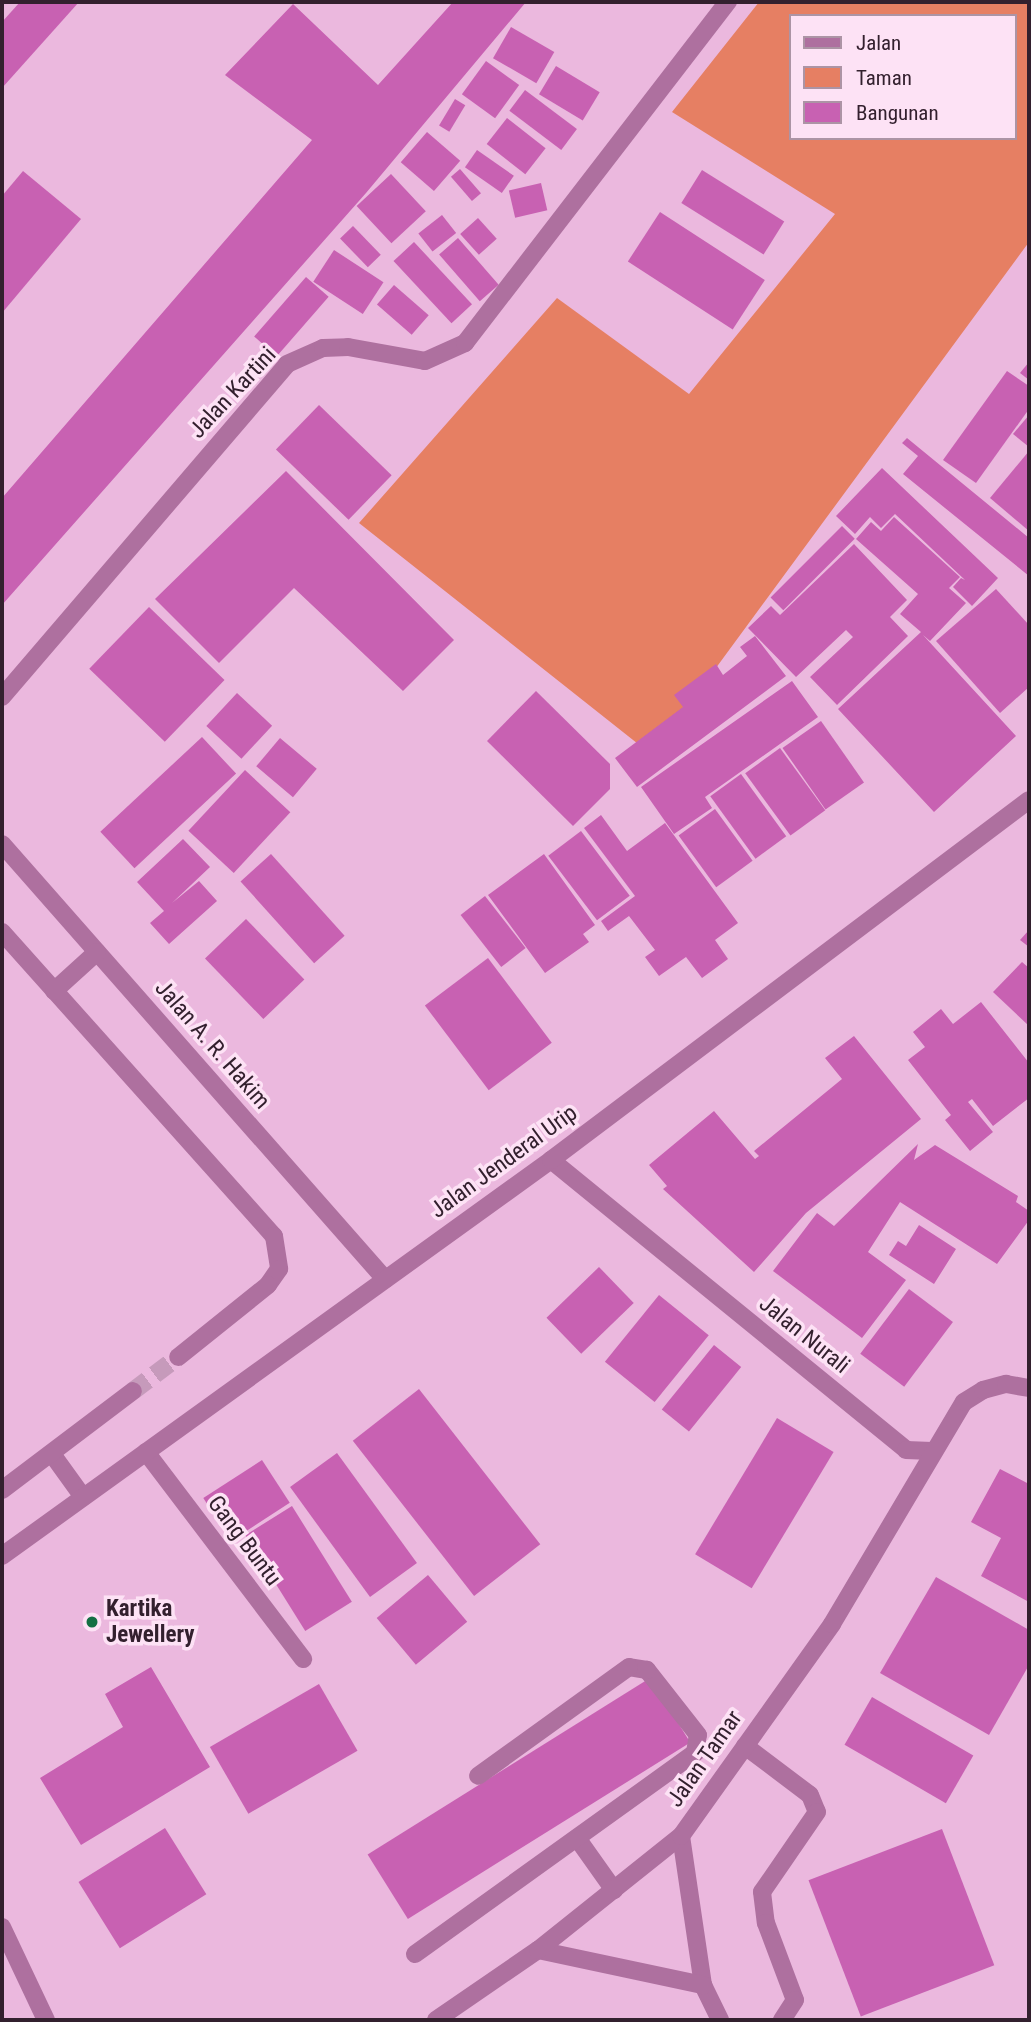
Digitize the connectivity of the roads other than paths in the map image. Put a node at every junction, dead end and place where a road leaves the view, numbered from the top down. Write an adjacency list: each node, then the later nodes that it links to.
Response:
1 (728, 2): 2 (street, Jalan Kartini)
2 (2, 696)
3 (1029, 800): 8 (street, Jalan Jenderal Urip)
4 (2, 844): 6 (street, Jalan A. R. Hakim)
5 (2, 932): 7 (street)
6 (97, 952): 7 (street); 9 (street, Jalan A. R. Hakim)
7 (54, 991): 10 (street)
8 (551, 1160): 9 (street, Jalan Jenderal Urip); 13 (street, Jalan Nurali)
9 (384, 1279): 14 (street, Jalan Jenderal Urip)
10 (178, 1357)
11 (1029, 1388): 13 (street)
12 (133, 1391): 15 (street)
13 (932, 1451): 20 (street, Jalan Tamar)
14 (146, 1452): 17 (street, Jalan Jenderal Urip); 19 (street, Gang Buntu)
15 (52, 1454): 16 (street); 17 (street)
16 (2, 1490)
17 (83, 1497): 18 (street, Jalan Jenderal Urip)
18 (2, 1556)
19 (303, 1659)
20 (745, 1746): 22 (street, Jalan Tamar); 32 (street)
21 (478, 1776): 23 (street)
22 (681, 1836): 24 (street, Jalan Tamar); 28 (street)
23 (577, 1838): 24 (street); 27 (street)
24 (614, 1889): 26 (street, Jalan Tamar)
25 (2, 1927): 29 (street)
26 (538, 1950): 28 (street); 30 (street, Jalan Tamar)
27 (415, 1954)
28 (703, 1985): 31 (street)
29 (46, 2020)
30 (436, 2020)
31 (720, 2020)
32 (782, 2020)

